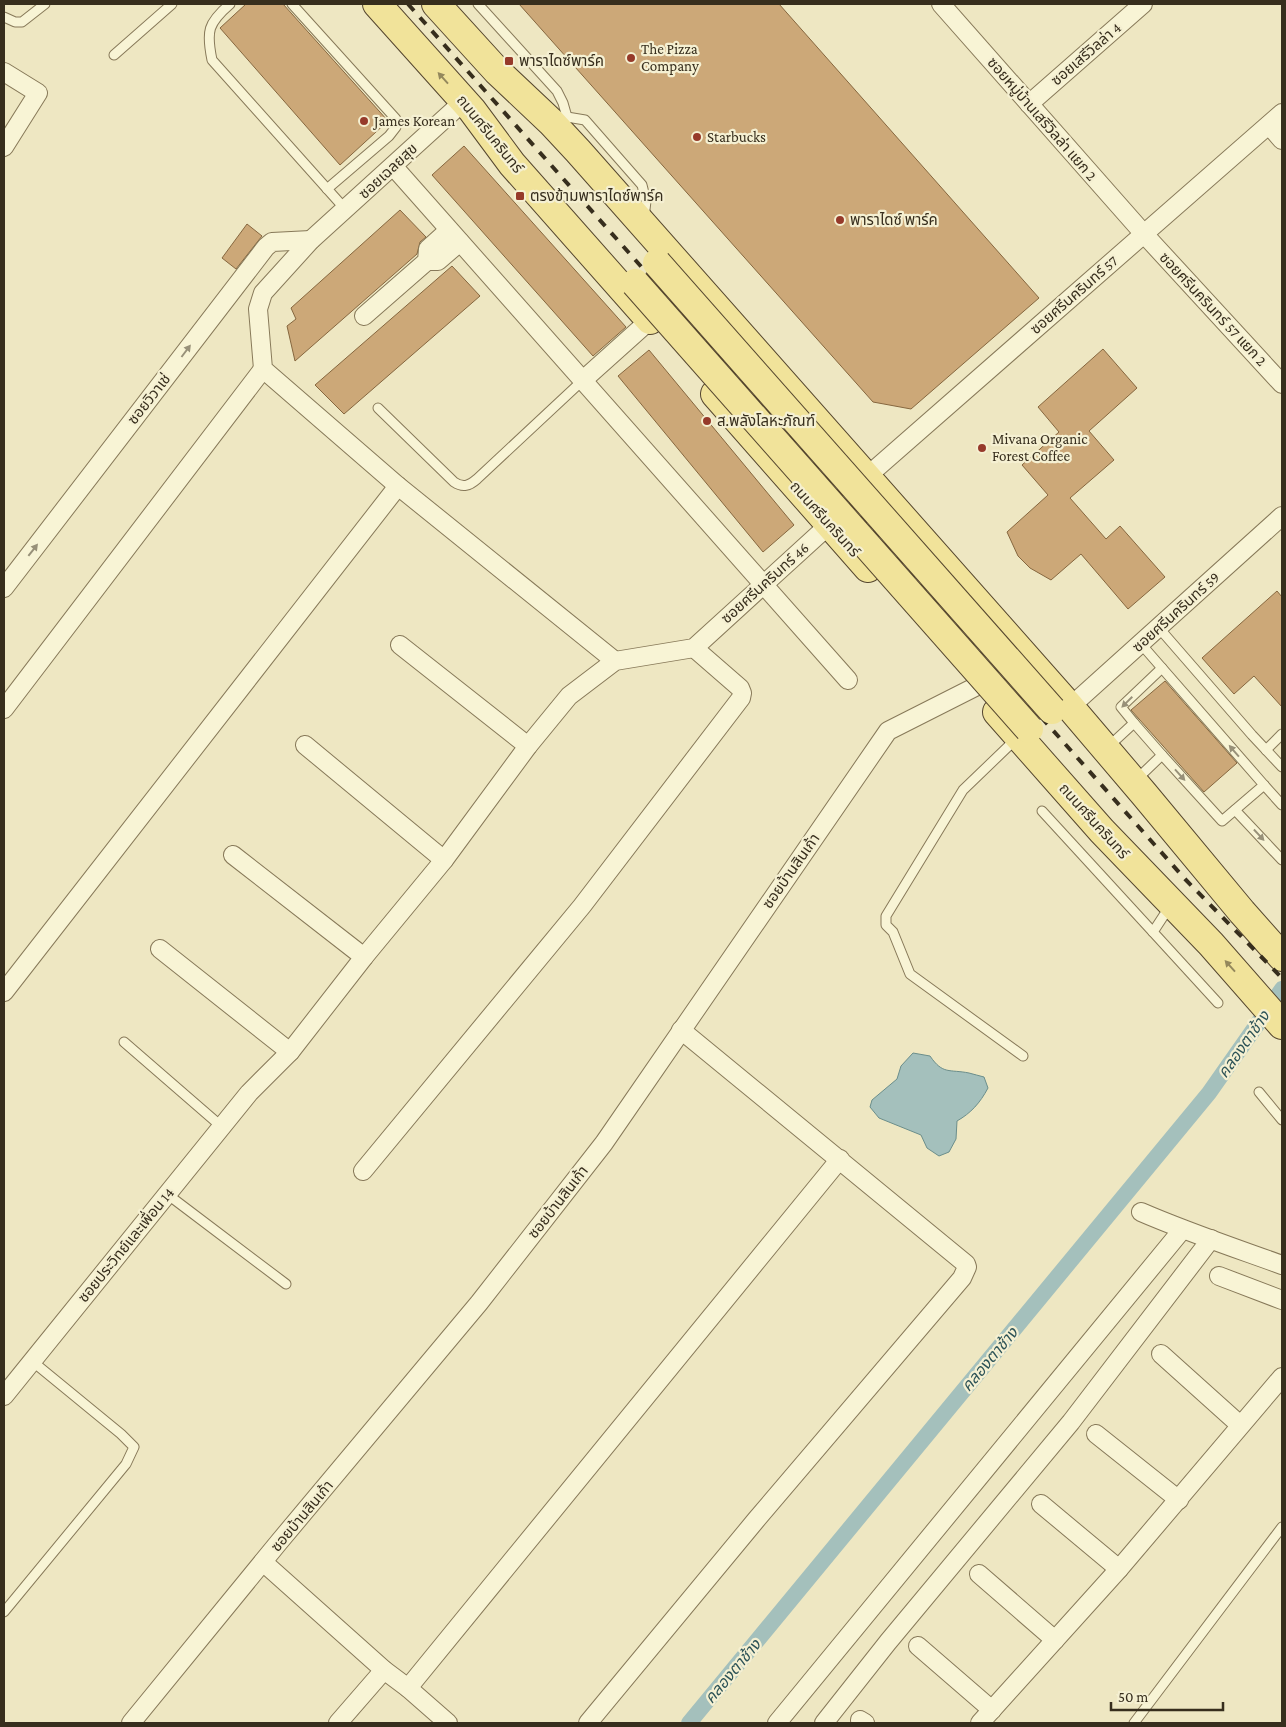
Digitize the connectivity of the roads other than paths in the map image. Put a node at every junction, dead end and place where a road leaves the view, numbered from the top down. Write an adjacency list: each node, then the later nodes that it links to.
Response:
1 (45, 4): 10 (lane)
2 (172, 4): 11 (lane)
3 (230, 4): 22 (lane)
4 (292, 4): 22 (lane)
5 (377, 4): 15 (main road, ถนนศรีนครินทร์, one-way to 5)
6 (436, 4): 12 (main road)
7 (478, 4): 17 (lane)
8 (941, 4): 14 (street, ซอยหมู่บ้านเสรีวิลล่า แยก 2)
9 (1144, 4): 14 (street, ซอยเสรีวิลล่า 4)
10 (4, 16)
11 (114, 56)
12 (497, 71): 17 (main road); 51 (main road, bridge)
13 (4, 72): 20 (street)
14 (1029, 104): 24 (street, ซอยหมู่บ้านเสรีวิลล่า แยก 2)
15 (468, 106): 21 (street, ซอยเฉลยสุข); 28 (main road, ถนนศรีนครินทร์); 53 (main road, bridge)
16 (1282, 113): 18 (street, ซอยศรีนครินทร์ 57)
17 (559, 120): 29 (main road)
18 (1268, 125): 19 (street); 24 (street, ซอยศรีนครินทร์ 57)
19 (1282, 140)
20 (4, 148)
21 (393, 166): 23 (street, ซอยเฉลยสุข); 25 (street)
22 (327, 189): 23 (lane)
23 (346, 210): 26 (street, ซอยเฉลยสุข)
24 (1144, 234): 33 (street, ซอยศรีนครินทร์ 57 แยก 2); 35 (street, ซอยศรีนครินทร์ 57)
25 (455, 236): 27 (street); 32 (street)
26 (311, 240): 31 (street, ซอยเฉลยสุข); 40 (street, ซอยวิวาเช่, one-way to 26)
27 (364, 316)
28 (650, 320): 30 (main road, ถนนศรีนครินทร์); 32 (street)
29 (731, 325): 30 (main road); 35 (main road)
30 (687, 362): 38 (main road, ถนนศรีนครินทร์)
31 (263, 369): 36 (street); 50 (street)
32 (582, 381): 34 (lane); 39 (street)
33 (1282, 384)
34 (378, 408)
35 (866, 478): 38 (street, ซอยศรีนครินทร์ 57); 42 (main road)
36 (398, 486): 46 (street); 76 (street)
37 (1282, 516): 41 (street, ซอยศรีนครินทร์ 59)
38 (830, 524): 39 (street, ซอยศรีนครินทร์ 46); 49 (main road, ถนนศรีนครินทร์)
39 (762, 584): 45 (street, ซอยศรีนครินทร์ 46); 48 (street)
40 (4, 588)
41 (1159, 628): 43 (street, ซอยศรีนครินทร์ 59); 58 (lane)
42 (1008, 638): 49 (main road); 51 (main road)
43 (1141, 644): 47 (lane); 51 (street, ซอยศรีนครินทร์ 59)
44 (400, 645): 56 (street)
45 (698, 645): 46 (street); 87 (street)
46 (616, 661): 56 (street, ซอยประวิทย์และเพื่อน 14)
47 (1162, 668): 52 (lane, one-way to 52); 62 (lane, one-way to 47)
48 (848, 680)
49 (970, 681): 53 (main road, ถนนศรีนครินทร์); 79 (street, ซอยบ้านสินเก้า)
50 (4, 709)
51 (1061, 709): 57 (main road); 70 (main road)
52 (1134, 723): 57 (lane); 59 (lane)
53 (1024, 733): 69 (main road, ถนนศรีนครินทร์); 72 (main road); 82 (lane)
54 (1282, 734): 58 (lane)
55 (305, 745): 67 (street)
56 (528, 746): 67 (street, ซอยประวิทย์และเพื่อน 14)
57 (1105, 749): 61 (main road)
58 (1266, 750): 60 (lane)
59 (1162, 755): 61 (lane); 64 (lane, one-way to 64)
60 (1282, 767)
61 (1134, 782): 70 (main road)
62 (1264, 785): 63 (lane); 64 (lane)
63 (1282, 804)
64 (1235, 810): 68 (lane, one-way to 68)
65 (1042, 812): 71 (lane)
66 (233, 855): 75 (street)
67 (444, 860): 75 (street, ซอยประวิทย์และเพื่อน 14)
68 (1282, 860)
69 (1172, 904): 71 (lane); 72 (main road, ถนนศรีนครินทร์)
70 (1242, 912): 74 (main road)
71 (1153, 932): 77 (lane)
72 (1211, 944): 78 (main road, ถนนศรีนครินทร์, one-way to 72)
73 (160, 949): 81 (street)
74 (1282, 957)
75 (364, 958): 81 (street, ซอยประวิทย์และเพื่อน 14)
76 (4, 992)
77 (1218, 1003)
78 (1282, 1025)
79 (681, 1030): 86 (street); 105 (street, ซอยบ้านสินเก้า)
80 (124, 1042): 85 (lane)
81 (290, 1052): 85 (street, ซอยประวิทย์และเพื่อน 14)
82 (1023, 1056)
83 (1259, 1092): 84 (lane)
84 (1282, 1120)
85 (222, 1127): 88 (street, ซอยประวิทย์และเพื่อน 14)
86 (840, 1159): 112 (street); 117 (street)
87 (363, 1171)
88 (167, 1194): 94 (lane); 97 (street, ซอยประวิทย์และเพื่อน 14)
89 (1141, 1212): 90 (street)
90 (1182, 1230): 91 (street); 118 (street)
91 (1211, 1239): 92 (street); 119 (street)
92 (1282, 1265)
93 (1219, 1276): 95 (street)
94 (286, 1284)
95 (1282, 1300)
96 (1161, 1354): 100 (street)
97 (32, 1361): 99 (street, ซอยประวิทย์และเพื่อน 14); 108 (lane)
98 (1282, 1377): 100 (street)
99 (4, 1396)
100 (1240, 1425): 102 (street)
101 (1096, 1434): 102 (street)
102 (1178, 1500): 106 (street)
103 (1041, 1504): 106 (street)
104 (1282, 1527): 121 (lane)
105 (263, 1562): 111 (street); 114 (street, ซอยบ้านสินเก้า)
106 (1119, 1569): 109 (street)
107 (978, 1574): 109 (street)
108 (4, 1612)
109 (1055, 1640): 113 (street)
110 (918, 1646): 113 (street)
111 (384, 1670): 112 (street); 115 (street)
112 (408, 1688): 116 (street)
113 (992, 1710): 120 (street)
114 (132, 1723)
115 (338, 1723)
116 (448, 1723)
117 (588, 1723)
118 (778, 1723)
119 (824, 1723)
120 (980, 1723)
121 (1134, 1723)

